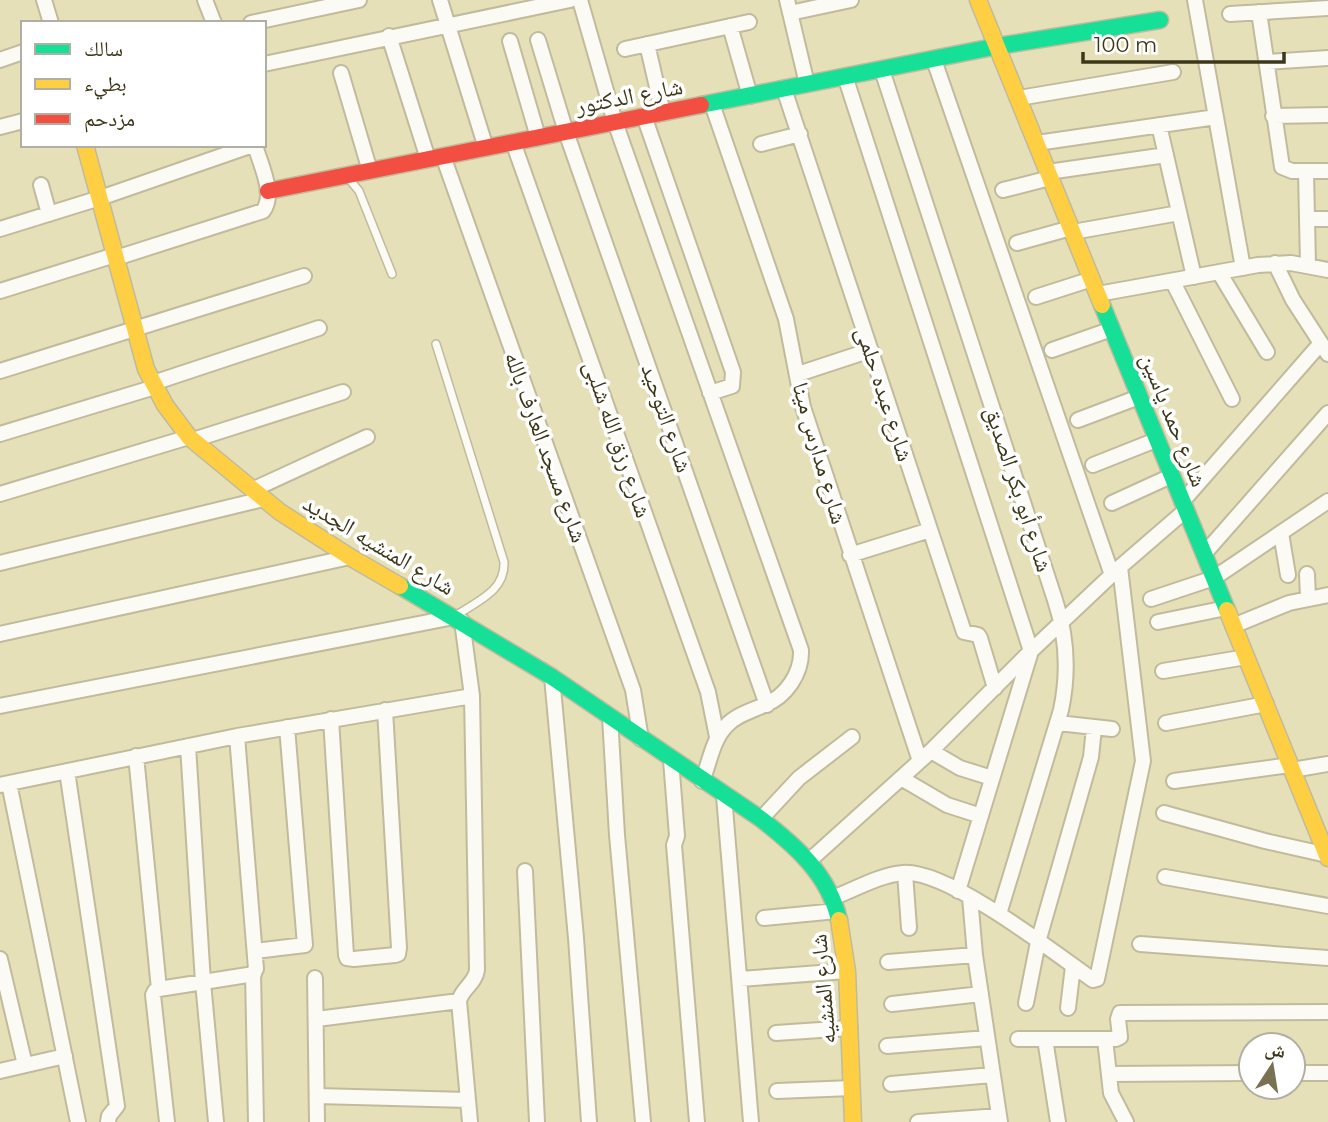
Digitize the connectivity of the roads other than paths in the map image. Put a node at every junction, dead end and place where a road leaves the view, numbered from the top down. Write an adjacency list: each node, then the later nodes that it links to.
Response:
1 (44, 0): 15 (street)
2 (205, 0): 16 (street)
3 (359, 0): 17 (street)
4 (440, 0): 19 (street)
5 (570, 0): 19 (street)
6 (580, 0): 48 (street)
7 (850, 0): 10 (street)
8 (978, 0): 25 (street, شارع حمد ياسين)
9 (1195, 0): 46 (street)
10 (788, 7): 37 (street)
11 (1328, 8): 12 (street)
12 (1259, 12): 13 (street); 31 (street)
13 (1230, 14)
14 (1160, 20): 25 (street, شارع الدكتور)
15 (50, 21)
16 (213, 21)
17 (260, 21)
18 (749, 22): 20 (street)
19 (448, 25): 21 (street); 60 (street)
20 (730, 26): 24 (street); 39 (street)
21 (389, 36): 32 (street); 62 (street, شارع مسجد العارف بالله)
22 (538, 40): 51 (street, شارع التوحيد)
23 (510, 41): 53 (street)
24 (647, 44): 26 (street); 42 (street)
25 (998, 46): 30 (street, شارع الدكتور); 40 (street, شارع حمد ياسين)
26 (625, 49)
27 (21, 53): 29 (street)
28 (1328, 58): 31 (street)
29 (0, 60)
30 (934, 60): 33 (street, شارع الدكتور); 126 (street)
31 (1266, 62): 45 (street)
32 (266, 64)
33 (882, 70): 36 (street, شارع الدكتور); 135 (street, شارع أبو بكر الصديق)
34 (1173, 72): 40 (street)
35 (341, 73): 64 (street)
36 (845, 76): 37 (street, شارع الدكتور); 139 (street)
37 (807, 84): 38 (street, شارع الدكتور)
38 (784, 89): 39 (street, شارع الدكتور); 52 (street, شارع عبده حلمى)
39 (750, 96): 41 (street, شارع الدكتور)
40 (1018, 98): 56 (street, شارع حمد ياسين)
41 (712, 104): 42 (street, شارع الدكتور); 101 (street, شارع مدارس مينا)
42 (663, 113): 44 (street, شارع الدكتور)
43 (1328, 115): 45 (street)
44 (644, 116): 48 (street, شارع الدكتور); 104 (street)
45 (1273, 116): 65 (street)
46 (1216, 117): 49 (street); 82 (street)
47 (21, 122): 50 (street)
48 (615, 122): 51 (street, شارع الدكتور); 104 (street)
49 (1159, 125): 56 (street); 61 (street)
50 (0, 127)
51 (566, 132): 53 (street, شارع الدكتور); 146 (street, شارع التوحيد)
52 (800, 134): 55 (street); 97 (street, شارع عبده حلمى)
53 (538, 137): 54 (street, شارع الدكتور)
54 (513, 142): 60 (street, شارع الدكتور); 157 (street, شارع رزق الله شلبى)
55 (761, 144)
56 (1037, 144): 67 (street, شارع حمد ياسين)
57 (86, 147): 71 (street, شارع المنشيه الجديد)
58 (248, 147): 71 (street)
59 (255, 147): 70 (street)
60 (486, 148): 62 (street, شارع الدكتور)
61 (1166, 155): 67 (street); 72 (street)
62 (436, 158): 64 (street, شارع الدكتور); 159 (street, شارع مسجد العارف بالله)
63 (1328, 170): 65 (street)
64 (370, 171): 66 (street, شارع الدكتور)
65 (1307, 171): 74 (street)
66 (347, 175): 70 (street, شارع الدكتور); 85 (lane)
67 (1049, 175): 69 (street); 77 (street, شارع حمد ياسين)
68 (41, 185): 73 (street)
69 (1003, 190)
70 (268, 191): 79 (street)
71 (100, 198): 73 (street); 79 (street, شارع المنشيه الجديد)
72 (1180, 213): 77 (street); 87 (street)
73 (49, 214): 76 (street)
74 (1307, 219): 75 (street); 81 (street)
75 (1328, 219)
76 (0, 229)
77 (1072, 230): 78 (street); 89 (street, شارع حمد ياسين)
78 (1017, 243)
79 (116, 257): 90 (street); 94 (street, شارع المنشيه الجديد)
80 (1275, 263): 81 (street); 82 (street); 96 (street)
81 (1307, 265): 83 (street)
82 (1243, 268): 84 (street)
83 (1328, 270)
84 (1219, 272): 87 (street); 99 (street)
85 (392, 274)
86 (304, 276): 94 (street)
87 (1194, 277): 88 (street)
88 (1173, 282): 89 (street); 106 (street)
89 (1095, 286): 91 (street); 93 (street, شارع حمد ياسين)
90 (0, 291)
91 (1036, 297)
92 (319, 328): 102 (street)
93 (1112, 329): 98 (street); 105 (street, شارع حمد ياسين)
94 (135, 330): 100 (street); 102 (street, شارع المنشيه الجديد)
95 (436, 344): 134 (lane)
96 (1324, 348): 119 (street)
97 (871, 350): 101 (street); 120 (street, شارع عبده حلمى)
98 (1052, 350)
99 (1267, 352)
100 (0, 371)
101 (797, 374): 123 (street, شارع مدارس مينا)
102 (154, 385): 109 (street); 111 (street, شارع المنشيه الجديد)
103 (343, 392): 111 (street)
104 (710, 393): 146 (street)
105 (1139, 397): 108 (street); 112 (street, شارع حمد ياسين)
106 (1232, 399)
107 (1328, 413): 122 (street)
108 (1077, 421)
109 (0, 434)
110 (368, 437): 116 (street)
111 (191, 438): 115 (street); 116 (street, شارع المنشيه الجديد)
112 (1156, 440): 113 (street); 114 (street, شارع حمد ياسين)
113 (1093, 465)
114 (1171, 476): 118 (street); 119 (street, شارع حمد ياسين)
115 (0, 494)
116 (258, 494): 124 (street, شارع المنشيه الجديد); 125 (street)
117 (1328, 501): 121 (street)
118 (1112, 503)
119 (1184, 506): 122 (street, شارع حمد ياسين); 126 (street)
120 (930, 530): 123 (street); 143 (street, شارع عبده حلمى)
121 (1281, 533): 128 (street); 129 (street)
122 (1203, 554): 129 (street, شارع حمد ياسين)
123 (850, 555): 161 (street, شارع مدارس مينا)
124 (350, 557): 134 (street, شارع المنشيه الجديد); 138 (street)
125 (0, 563)
126 (1116, 571): 135 (street); 194 (street)
127 (1307, 574): 132 (street)
128 (1288, 575)
129 (1213, 578): 131 (street); 133 (street, شارع حمد ياسين)
130 (1328, 595): 132 (street)
131 (1151, 598)
132 (1308, 598): 137 (street)
133 (1226, 608): 136 (street); 137 (street, شارع حمد ياسين)
134 (458, 619): 142 (street, شارع المنشيه الجديد); 144 (street); 147 (street)
135 (1062, 622): 139 (street); 151 (street, شارع أبو بكر الصديق)
136 (1158, 622)
137 (1233, 626): 140 (street, شارع حمد ياسين)
138 (0, 634)
139 (1031, 651): 143 (street); 168 (street)
140 (1246, 657): 141 (street); 145 (street, شارع حمد ياسين)
141 (1163, 671)
142 (552, 677): 149 (street, شارع المنشيه الجديد); 237 (street)
143 (995, 688): 161 (street)
144 (472, 696): 148 (street); 202 (street)
145 (1266, 704): 152 (street); 165 (street, شارع حمد ياسين)
146 (767, 705): 157 (street)
147 (0, 706)
148 (385, 710): 150 (street); 150 (street)
149 (610, 717): 159 (street, شارع المنشيه الجديد); 238 (street)
150 (331, 719): 153 (street)
151 (1058, 723): 154 (street); 184 (street, شارع أبو بكر الصديق)
152 (1166, 723)
153 (287, 727): 156 (street); 189 (street)
154 (1094, 728): 155 (street); 187 (street)
155 (1112, 729)
156 (237, 736): 160 (street); 189 (street)
157 (717, 737): 169 (street)
158 (852, 737): 175 (street)
159 (641, 738): 163 (street, شارع المنشيه الجديد)
160 (188, 746): 162 (street); 199 (street)
161 (926, 756): 167 (street); 168 (street)
162 (136, 757): 166 (street); 200 (street)
163 (671, 760): 169 (street, شارع المنشيه الجديد); 239 (street)
164 (1328, 764): 165 (street)
165 (1291, 768): 170 (street); 176 (street, شارع حمد ياسين)
166 (67, 771): 171 (street); 230 (street)
167 (901, 778): 174 (street); 177 (street)
168 (992, 778): 174 (street)
169 (702, 781): 172 (street, شارع المنشيه الجديد)
170 (1174, 781)
171 (4, 784): 215 (street)
172 (724, 796): 175 (street, شارع المنشيه الجديد); 198 (street)
173 (1164, 813): 176 (street)
174 (981, 816): 181 (street)
175 (761, 819): 177 (street, شارع المنشيه الجديد)
176 (1327, 856)
177 (809, 861): 182 (street, شارع المنشيه)
178 (525, 871): 236 (street)
179 (905, 873): 181 (street); 182 (street); 186 (street)
180 (1165, 877): 183 (street)
181 (964, 894): 184 (street); 190 (street)
182 (835, 905): 185 (street); 195 (street, شارع المنشيه)
183 (1328, 906)
184 (999, 914): 187 (street)
185 (764, 918)
186 (909, 928)
187 (1038, 942): 194 (street); 203 (street)
188 (1140, 944): 191 (street)
189 (255, 951): 196 (street)
190 (975, 956): 193 (street); 201 (street)
191 (1328, 958)
192 (0, 959): 216 (street)
193 (888, 962)
194 (1073, 966): 205 (street)
195 (847, 971): 198 (street); 208 (street, شارع المنشيه)
196 (254, 974): 199 (street); 233 (street)
197 (315, 978): 207 (street)
198 (740, 979): 240 (street)
199 (202, 982): 200 (street); 232 (street)
200 (159, 989): 231 (street)
201 (981, 994): 204 (street); 210 (street)
202 (459, 1001): 207 (street); 227 (street)
203 (1026, 1003)
204 (892, 1004)
205 (1068, 1008)
206 (1328, 1012): 213 (street)
207 (317, 1019): 226 (street)
208 (850, 1028): 209 (street); 224 (street, شارع المنشيه)
209 (776, 1033)
210 (987, 1038): 214 (street); 221 (street)
211 (1018, 1039): 212 (street)
212 (1045, 1039): 213 (street); 243 (street)
213 (1112, 1039): 222 (street)
214 (887, 1046)
215 (65, 1056): 216 (street); 229 (street)
216 (25, 1065): 217 (street)
217 (0, 1071)
218 (1237, 1073): 222 (street)
219 (1307, 1073): 220 (street)
220 (1328, 1073)
221 (992, 1074): 223 (street); 228 (street)
222 (1109, 1074): 244 (street)
223 (891, 1084)
224 (852, 1088): 225 (street); 241 (street, شارع المنشيه)
225 (777, 1091)
226 (317, 1096): 227 (street); 234 (street)
227 (468, 1100): 235 (street)
228 (999, 1119): 242 (street)
229 (78, 1122)
230 (108, 1122)
231 (167, 1122)
232 (216, 1122)
233 (256, 1122)
234 (317, 1122)
235 (470, 1122)
236 (537, 1122)
237 (589, 1122)
238 (643, 1122)
239 (697, 1122)
240 (751, 1122)
241 (853, 1122)
242 (918, 1122)
243 (1058, 1122)
244 (1126, 1122)

